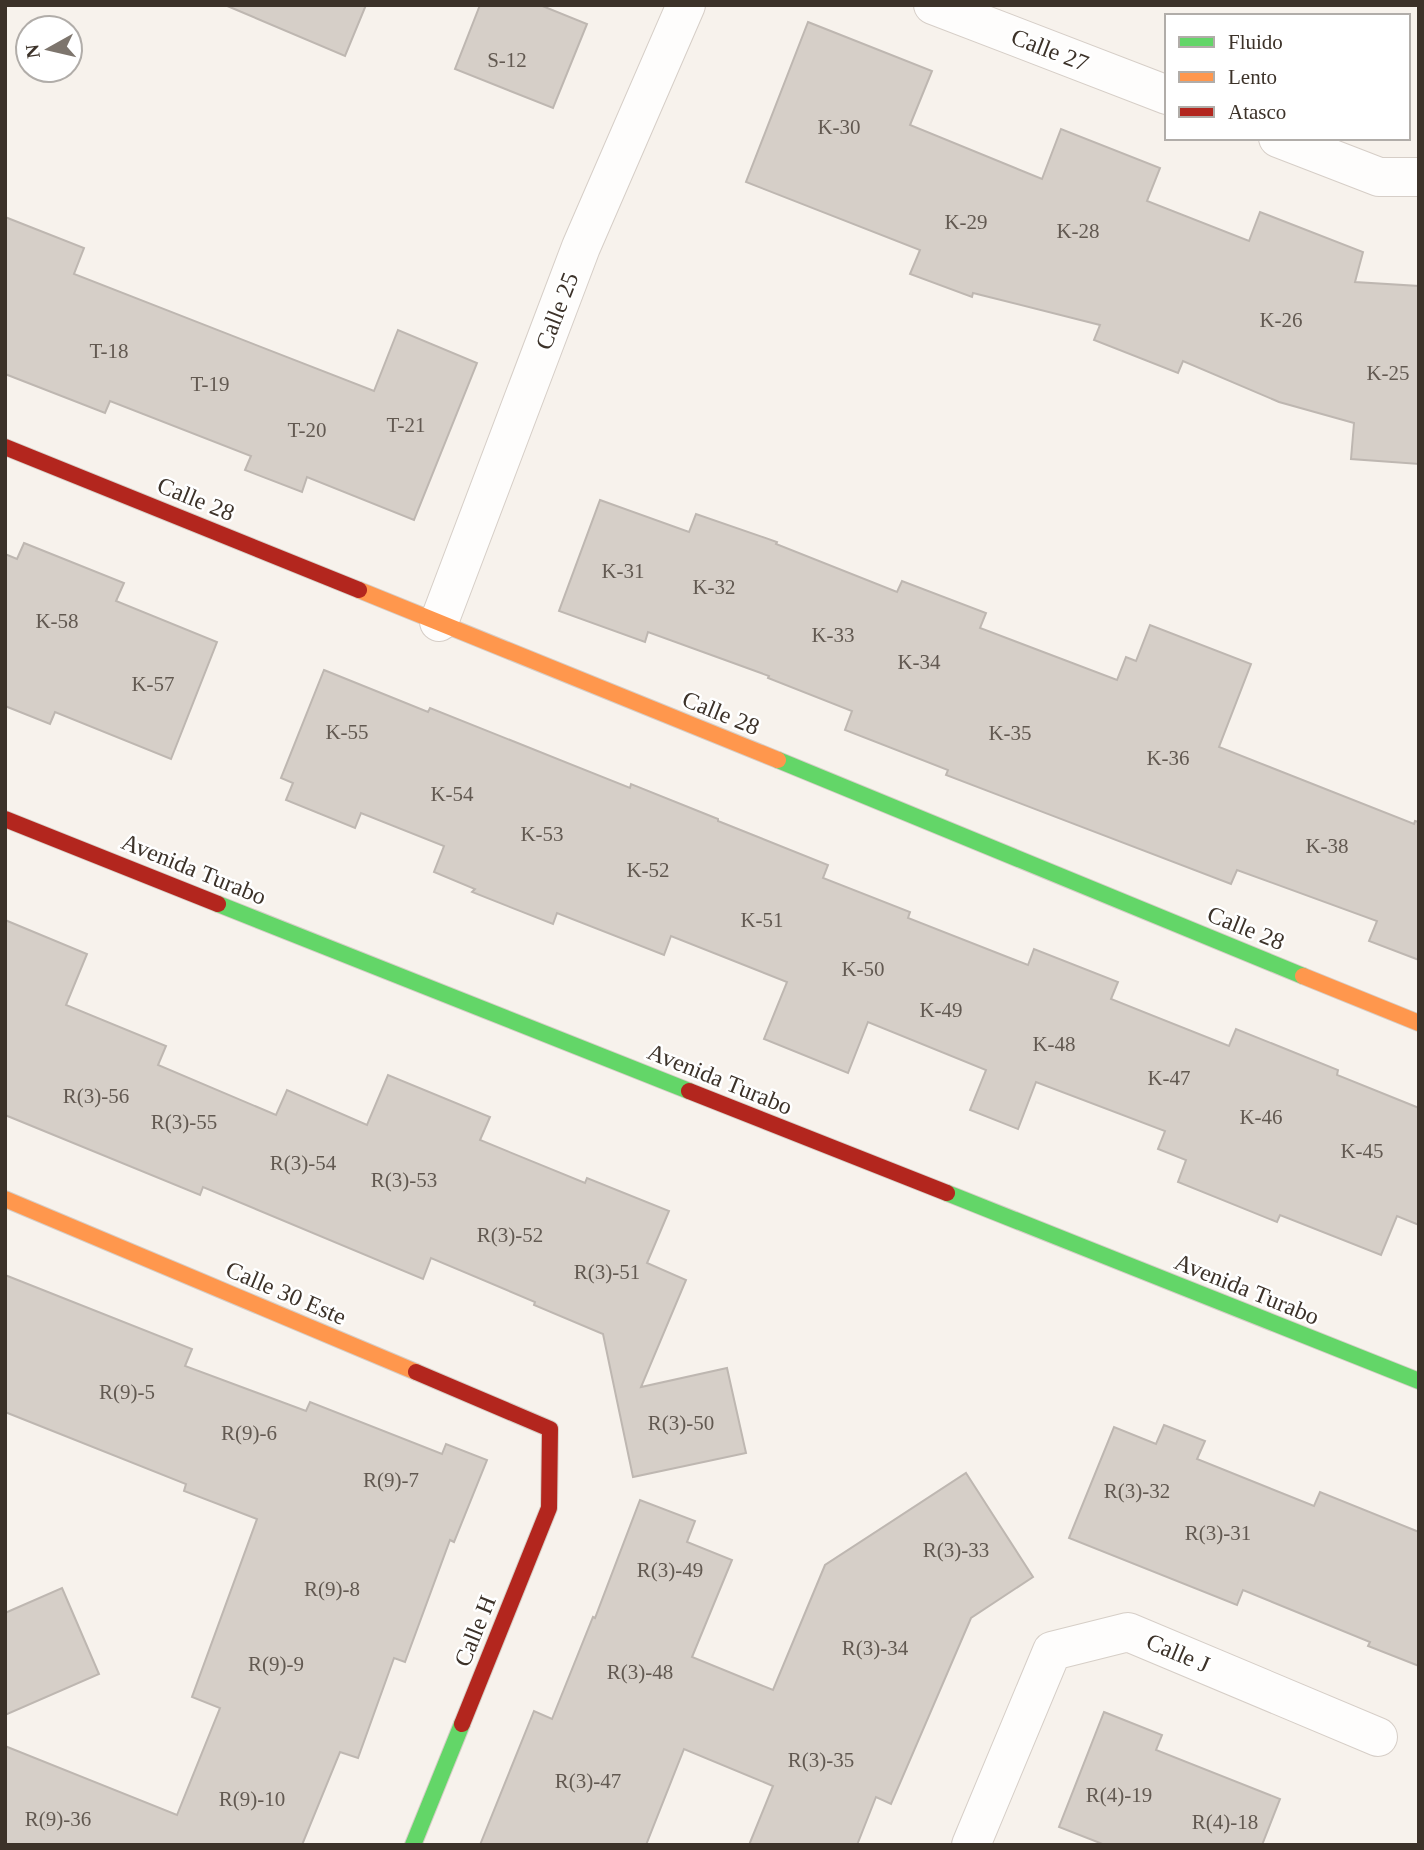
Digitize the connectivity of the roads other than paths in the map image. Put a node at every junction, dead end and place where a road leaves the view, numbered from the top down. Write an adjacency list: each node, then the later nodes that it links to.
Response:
1 (686, 5): 7 (street, Calle 25)
2 (933, 5): 3 (street, Calle 27)
3 (1165, 94)
4 (1283, 140): 5 (street)
5 (1419, 177)
6 (5, 447): 7 (street, Calle 28)
7 (439, 622): 9 (street, Calle 28)
8 (5, 819): 11 (street, Avenida Turabo)
9 (1419, 1023)
10 (5, 1199): 12 (street, Calle 30 Este)
11 (1419, 1381)
12 (550, 1429): 14 (street, Calle H)
13 (1378, 1737): 15 (street, Calle J)
14 (413, 1845)
15 (971, 1845)

